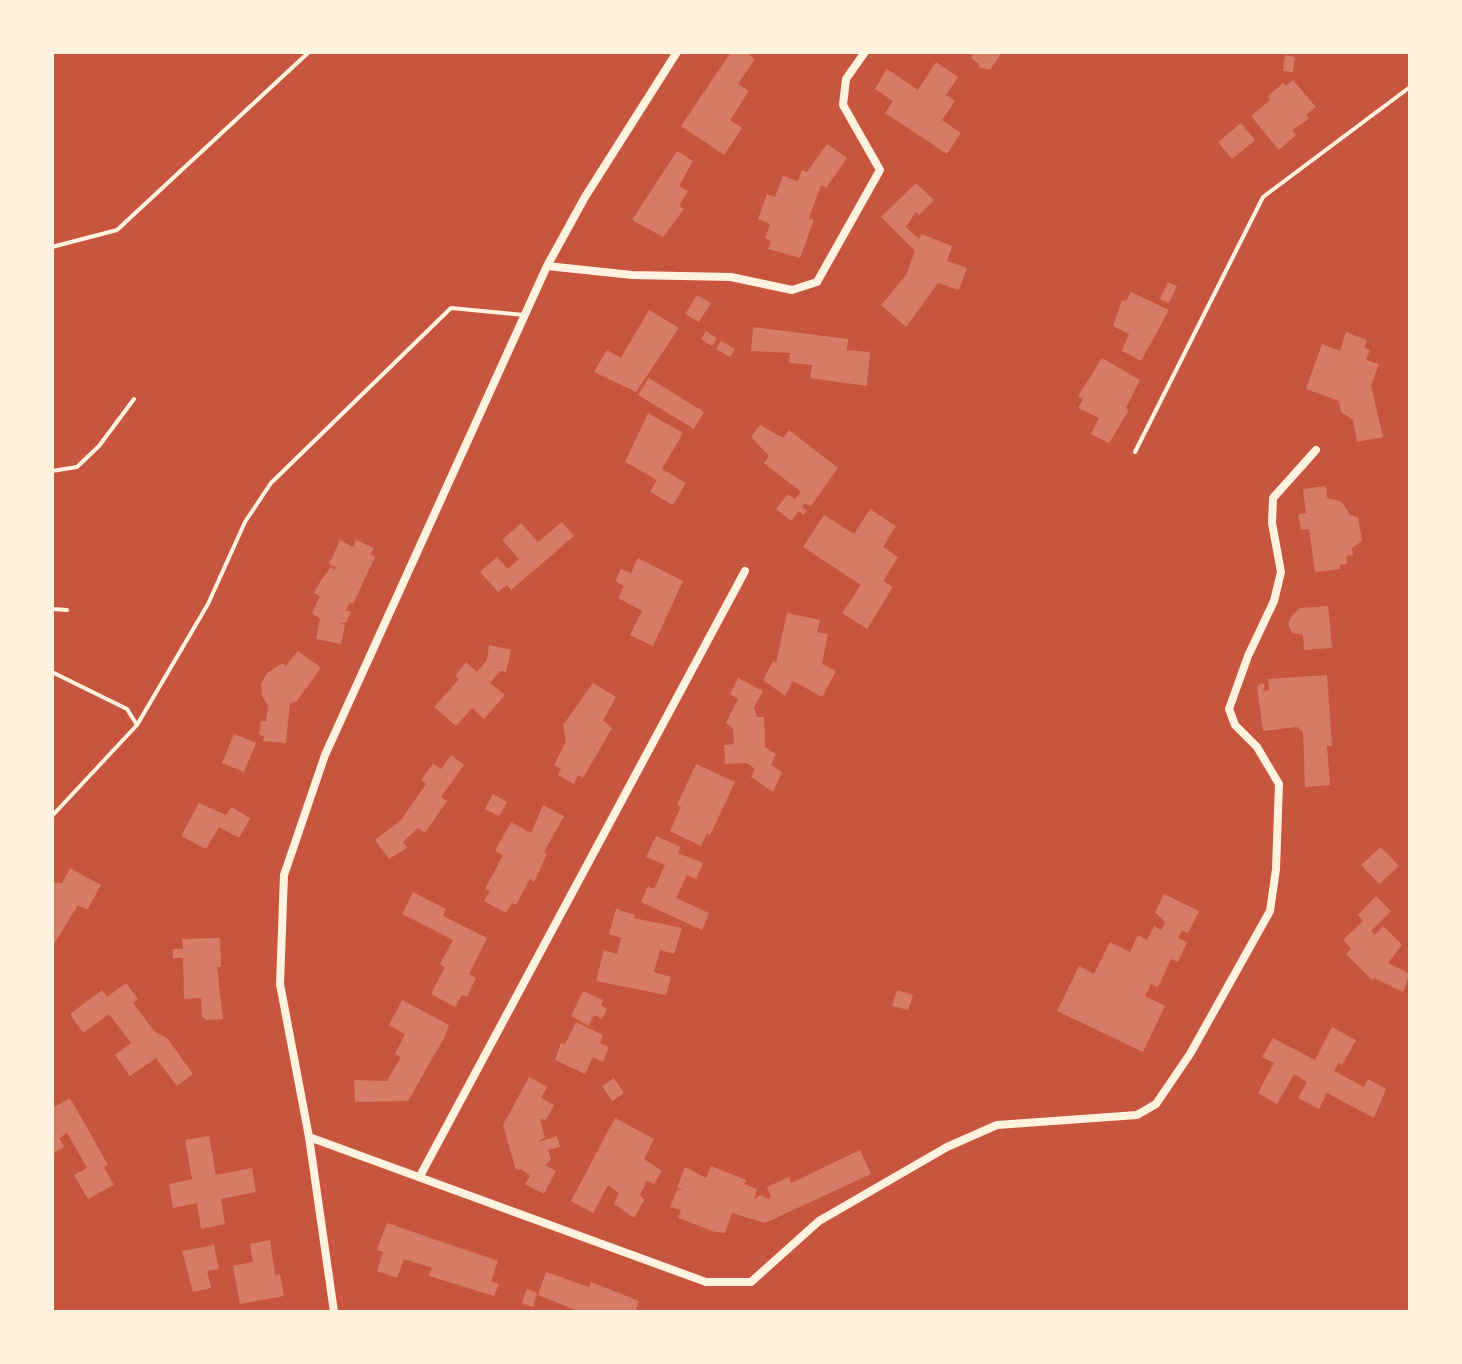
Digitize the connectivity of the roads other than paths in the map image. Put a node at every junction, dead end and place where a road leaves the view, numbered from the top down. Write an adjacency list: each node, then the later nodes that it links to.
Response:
1 (677, 52): 4 (street)
2 (865, 52): 4 (street)
3 (1410, 87): 7 (lane)
4 (547, 266): 5 (street)
5 (527, 315): 10 (lane); 12 (street)
6 (1316, 450): 13 (street)
7 (1135, 452)
8 (745, 571): 13 (street)
9 (52, 672): 10 (lane)
10 (137, 725): 11 (lane)
11 (52, 816)
12 (309, 1137): 13 (street); 14 (street)
13 (420, 1176)
14 (334, 1312)

